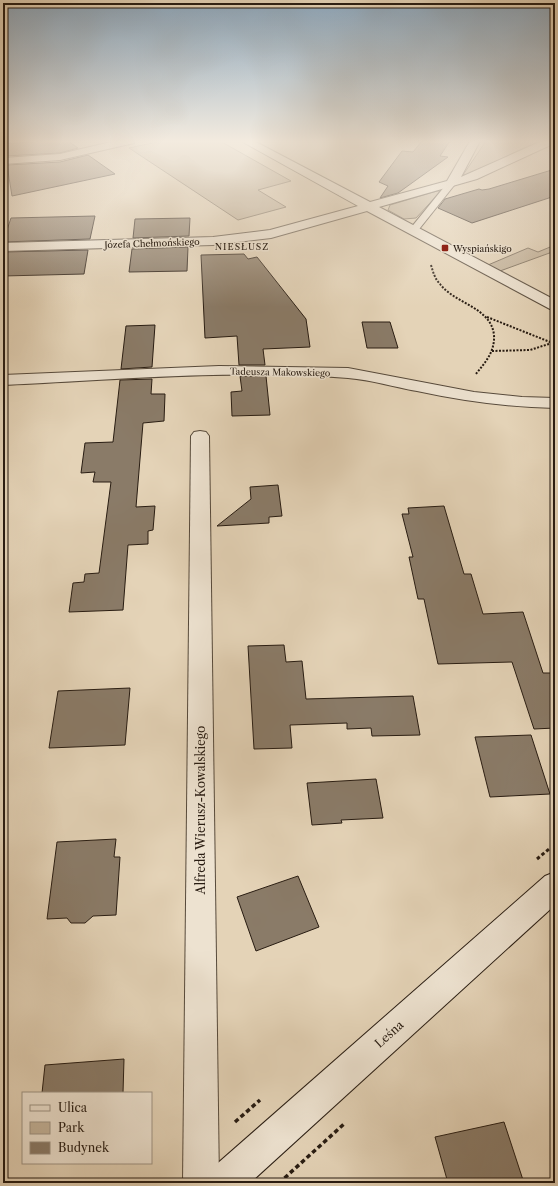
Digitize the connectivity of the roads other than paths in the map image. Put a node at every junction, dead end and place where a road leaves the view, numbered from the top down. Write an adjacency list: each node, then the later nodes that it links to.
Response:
1 (348, 196): 4 (street)
2 (405, 196): 4 (street, Józefa Chełmońskiego)
3 (441, 196): 5 (lane)
4 (368, 207): 5 (street); 6 (street, Józefa Chełmońskiego)
5 (413, 230): 7 (street)
6 (3, 247)
7 (555, 306)
8 (3, 380): 9 (street, Tadeusza Makowskiego)
9 (555, 403)
10 (200, 436): 12 (street, Alfreda Wierusz-Kowalskiego)
11 (555, 886): 13 (street, Leśna)
12 (201, 1183)
13 (223, 1183)

